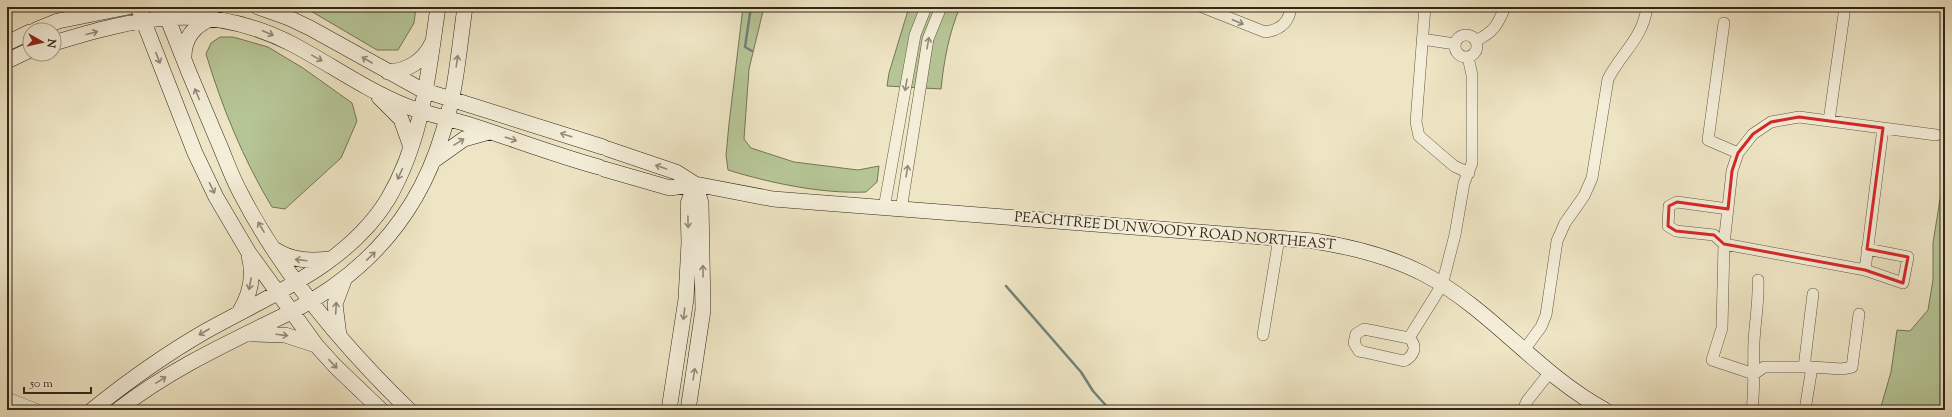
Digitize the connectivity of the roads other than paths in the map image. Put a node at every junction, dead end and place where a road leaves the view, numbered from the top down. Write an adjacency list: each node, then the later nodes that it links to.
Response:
1 (128, 7): 17 (main road)
2 (138, 7): 16 (main road)
3 (258, 7): 30 (main road, PEACHTREE DUNWOODY ROAD NORTHEAST, one-way to 3)
4 (438, 7): 23 (main road)
5 (465, 7): 33 (main road, one-way to 5)
6 (926, 7): 45 (street, one-way to 45)
7 (941, 7): 47 (street, one-way to 7)
8 (1202, 7): 9 (street, one-way to 9)
9 (1291, 7)
10 (1425, 7): 20 (street)
11 (1505, 7): 21 (street)
12 (1647, 7): 70 (street)
13 (1845, 7): 36 (street)
14 (165, 12): 15 (main road, PEACHTREE DUNWOODY ROAD NORTHEAST); 16 (main road, PEACHTREE DUNWOODY ROAD NORTHEAST); 29 (main road)
15 (214, 18): 29 (main road); 31 (main road, PEACHTREE DUNWOODY ROAD NORTHEAST, one-way to 31)
16 (144, 21): 22 (main road, PEACHTREE DUNWOODY ROAD NORTHEAST, one-way to 16); 52 (main road, one-way to 52)
17 (56, 22)
18 (1724, 23): 41 (street)
19 (22, 36): 24 (main road)
20 (1422, 39): 25 (street); 43 (street)
21 (1477, 40): 25 (street); 27 (street)
22 (62, 41)
23 (433, 42): 30 (main road); 32 (main road)
24 (7, 43)
25 (1455, 44): 27 (street)
26 (22, 54): 28 (main road)
27 (1468, 57): 43 (street)
28 (7, 61)
29 (185, 63): 50 (main road, one-way to 29)
30 (388, 72): 32 (main road, PEACHTREE DUNWOODY ROAD NORTHEAST)
31 (370, 88): 34 (main road, PEACHTREE DUNWOODY ROAD NORTHEAST); 40 (main road)
32 (426, 92): 33 (main road, PEACHTREE DUNWOODY ROAD NORTHEAST); 34 (main road)
33 (451, 99): 35 (main road); 44 (main road, PEACHTREE DUNWOODY ROAD NORTHEAST, one-way to 33)
34 (422, 112): 35 (main road, PEACHTREE DUNWOODY ROAD NORTHEAST); 40 (main road)
35 (447, 119): 38 (main road, PEACHTREE DUNWOODY ROAD NORTHEAST); 42 (main road)
36 (1829, 121): 37 (street); 41 (street)
37 (1883, 128): 39 (street); 51 (street)
38 (489, 132): 42 (main road, one-way to 38); 44 (main road, PEACHTREE DUNWOODY ROAD NORTHEAST, one-way to 44)
39 (1936, 135)
40 (411, 147): 53 (main road, one-way to 53)
41 (1738, 152): 46 (street)
42 (433, 161): 55 (main road, one-way to 42)
43 (1469, 173): 58 (street)
44 (695, 184): 45 (main road, PEACHTREE DUNWOODY ROAD NORTHEAST); 80 (main road, one-way to 80); 81 (main road, one-way to 44)
45 (884, 208): 47 (main road, PEACHTREE DUNWOODY ROAD NORTHEAST)
46 (1728, 209): 49 (street); 49 (street)
47 (901, 210): 48 (main road, PEACHTREE DUNWOODY ROAD NORTHEAST)
48 (1279, 238): 58 (main road, PEACHTREE DUNWOODY ROAD NORTHEAST); 66 (street)
49 (1724, 244): 54 (street); 73 (street)
50 (274, 249): 53 (main road, one-way to 50); 57 (main road)
51 (1867, 249): 54 (street); 54 (street)
52 (249, 253): 59 (main road); 63 (main road, one-way to 63)
53 (330, 259): 57 (main road)
54 (1864, 270)
55 (344, 280): 61 (main road); 67 (main road, one-way to 55)
56 (1758, 280): 73 (street)
57 (297, 283): 59 (main road); 61 (main road)
58 (1442, 285): 68 (street); 70 (main road, PEACHTREE DUNWOODY ROAD NORTHEAST)
59 (279, 293): 62 (main road); 63 (main road)
60 (1814, 294): 71 (street)
61 (310, 301): 62 (main road); 67 (main road)
62 (292, 311): 65 (main road); 69 (main road)
63 (239, 313): 77 (main road, one-way to 77)
64 (1859, 314): 71 (street)
65 (247, 334): 69 (main road, one-way to 69); 78 (main road, one-way to 65)
66 (1263, 335)
67 (339, 337): 79 (main road)
68 (1409, 338): 68 (street)
69 (316, 345): 75 (main road, one-way to 75)
70 (1524, 350): 72 (main road, PEACHTREE DUNWOODY ROAD NORTHEAST)
71 (1808, 367): 73 (street); 85 (street)
72 (1550, 372): 82 (street); 83 (main road, PEACHTREE DUNWOODY ROAD NORTHEAST)
73 (1754, 374): 84 (street)
74 (7, 398): 76 (street)
75 (380, 409)
76 (38, 410)
77 (92, 410)
78 (118, 410)
79 (409, 410)
80 (669, 410)
81 (688, 410)
82 (1523, 410)
83 (1605, 410)
84 (1752, 410)
85 (1805, 410)

